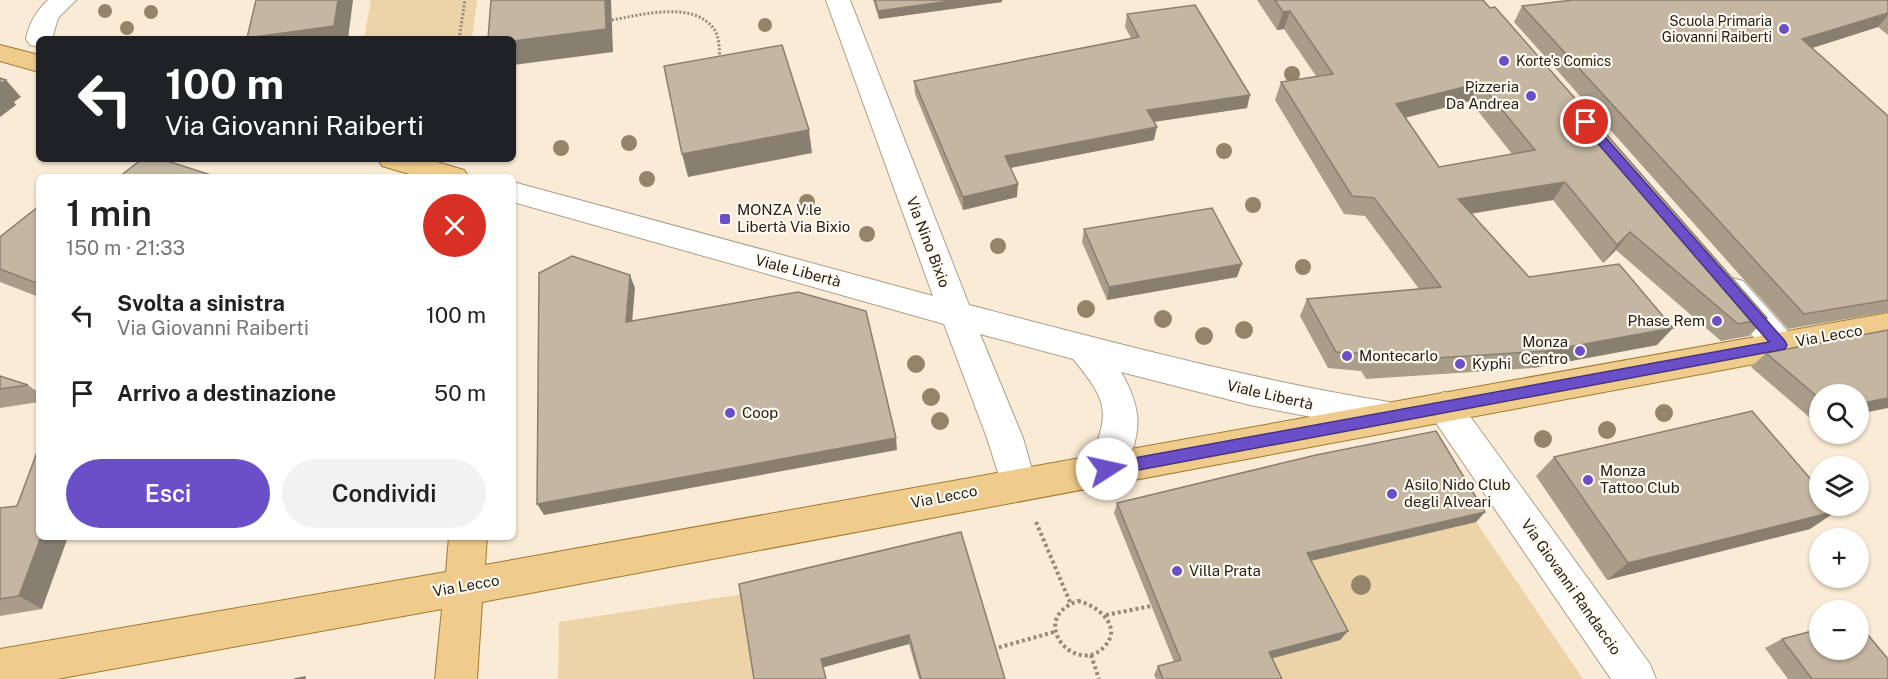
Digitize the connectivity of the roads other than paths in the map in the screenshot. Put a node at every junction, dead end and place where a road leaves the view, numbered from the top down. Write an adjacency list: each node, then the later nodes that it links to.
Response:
1 (64, 0): 3 (street)
2 (838, 0): 10 (street, Via Nino Bixio)
3 (39, 36)
4 (0, 53): 5 (main road)
5 (36, 63)
6 (403, 162): 7 (main road)
7 (448, 174)
8 (516, 193): 10 (street, Viale Libertà)
9 (1715, 270): 12 (street)
10 (956, 315): 13 (street, Viale Libertà); 17 (street, Via Nino Bixio)
11 (1888, 326): 12 (main road, Via Lecco)
12 (1780, 345): 14 (main road, Via Lecco)
13 (1083, 348): 15 (street, Viale Libertà); 16 (street)
14 (1444, 407): 15 (main road, Via Lecco); 22 (street, Via Giovanni Randaccio)
15 (1389, 417): 16 (main road, Via Lecco)
16 (1107, 469): 17 (main road, Via Lecco)
17 (1018, 484): 19 (main road, Via Lecco)
18 (468, 540): 19 (main road)
19 (463, 586): 20 (main road, Via Lecco); 21 (main road)
20 (0, 669)
21 (456, 679)
22 (1635, 679)

